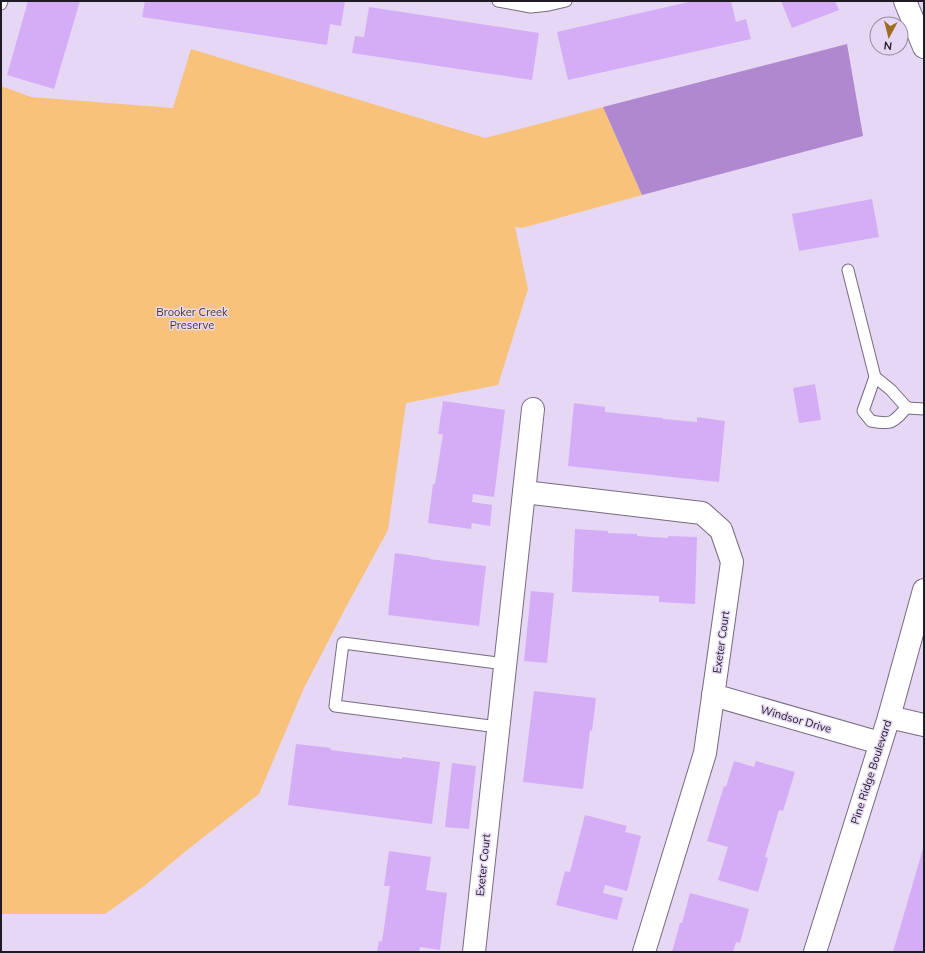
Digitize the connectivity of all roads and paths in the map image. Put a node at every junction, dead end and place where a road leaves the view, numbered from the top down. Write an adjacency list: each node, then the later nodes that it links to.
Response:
1 (2, 1): 5 (lane)
2 (498, 1): 3 (lane)
3 (566, 1)
4 (905, 1): 6 (street)
5 (1, 4)
6 (924, 47)
7 (848, 270): 8 (lane)
8 (875, 377): 9 (lane); 9 (lane)
9 (906, 407): 11 (lane)
10 (533, 409): 12 (street, Exeter Court)
11 (924, 409)
12 (524, 492): 14 (street, Exeter Court); 15 (street, Exeter Court)
13 (924, 590): 16 (street, Pine Ridge Boulevard)
14 (505, 664): 18 (street, Exeter Court); 18 (lane)
15 (713, 695): 19 (street, Windsor Drive); 21 (street, Exeter Court)
16 (889, 717): 17 (street); 19 (street, Pine Ridge Boulevard)
17 (924, 725)
18 (498, 727): 20 (street, Exeter Court)
19 (880, 743): 22 (street, Pine Ridge Boulevard)
20 (474, 952)
21 (644, 952)
22 (815, 952)

